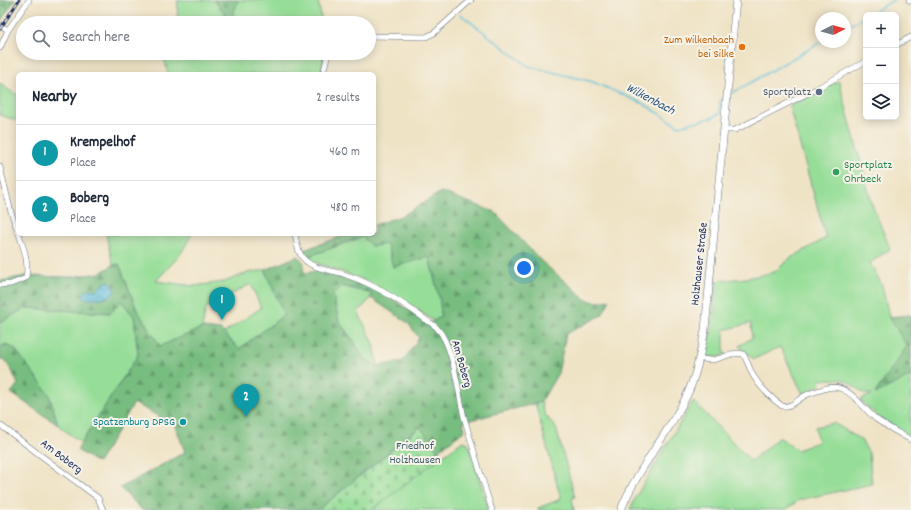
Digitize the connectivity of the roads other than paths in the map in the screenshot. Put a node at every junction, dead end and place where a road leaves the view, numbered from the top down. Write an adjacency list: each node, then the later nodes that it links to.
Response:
1 (28, 0): 4 (street)
2 (471, 0): 8 (street)
3 (736, 0): 15 (street, Holzhauser Straße)
4 (17, 16)
5 (16, 18): 7 (street)
6 (0, 25): 7 (street)
7 (8, 30): 11 (street)
8 (376, 36)
9 (911, 37): 10 (street)
10 (899, 43)
11 (0, 48)
12 (326, 60): 14 (street)
13 (863, 64): 15 (street)
14 (323, 72)
15 (725, 130): 21 (street, Holzhauser Straße)
16 (0, 167): 17 (street)
17 (16, 227)
18 (19, 236): 20 (street)
19 (295, 236): 25 (street, Am Boberg)
20 (0, 285)
21 (700, 358): 23 (street); 26 (street, Holzhauser Straße)
22 (0, 425): 24 (street, Am Boberg)
23 (911, 440)
24 (103, 510)
25 (492, 510)
26 (621, 510)

